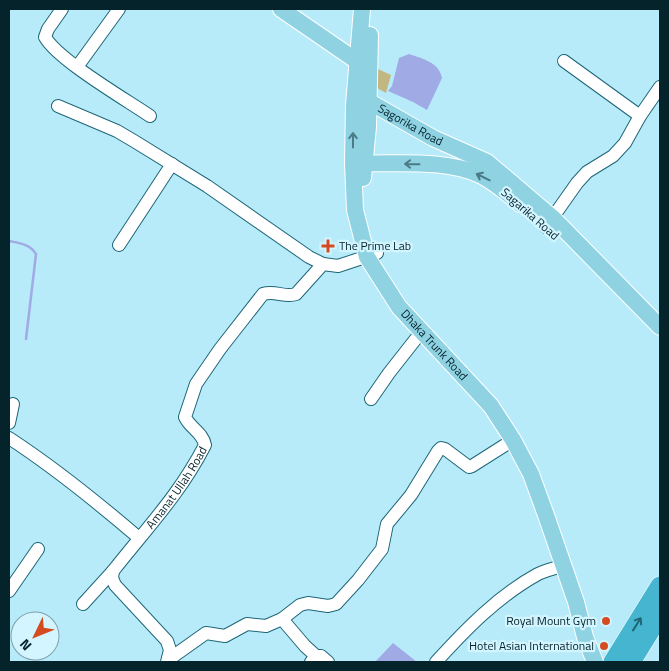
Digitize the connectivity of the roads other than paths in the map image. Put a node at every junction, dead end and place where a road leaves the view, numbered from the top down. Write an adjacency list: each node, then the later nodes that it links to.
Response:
1 (62, 9): 8 (street)
2 (118, 9): 8 (street)
3 (281, 9): 7 (main road)
4 (362, 9): 7 (main road, Dhaka Trunk Road)
5 (372, 9): 7 (main road, Dhaka Trunk Road)
6 (564, 61): 13 (street)
7 (363, 65): 10 (main road, Dhaka Trunk Road)
8 (77, 67): 12 (street)
9 (660, 87): 13 (street)
10 (361, 99): 14 (main road, Dhaka Trunk Road); 16 (main road, Sagorika Road)
11 (58, 106): 15 (street)
12 (150, 116)
13 (640, 116): 16 (street)
14 (359, 163): 16 (main road, Sagarika Road, one-way to 14); 18 (main road, Dhaka Trunk Road)
15 (172, 164): 17 (street); 19 (street)
16 (549, 223): 20 (main road, Sagarika Road); 22 (main road, Sagarika Road)
17 (119, 245)
18 (372, 255): 19 (street); 21 (main road, Dhaka Trunk Road); 42 (main road, Dhaka Trunk Road)
19 (322, 264): 28 (street, Amanat Ullah Road)
20 (660, 327)
21 (422, 331): 23 (street); 27 (main road, Dhaka Trunk Road)
22 (660, 340)
23 (371, 399)
24 (13, 404): 25 (street)
25 (9, 423)
26 (9, 438): 28 (street)
27 (513, 440): 30 (main road, Dhaka Trunk Road); 36 (street)
28 (139, 538): 31 (street, Amanat Ullah Road)
29 (38, 549): 33 (street)
30 (564, 566): 40 (street); 41 (main road, Dhaka Trunk Road)
31 (112, 571): 34 (street, Amanat Ullah Road); 38 (street)
32 (660, 586): 43 (highway, one-way to 32)
33 (9, 590)
34 (83, 604)
35 (660, 615): 44 (highway)
36 (282, 619): 37 (street); 38 (street)
37 (314, 659): 39 (street)
38 (168, 661)
39 (328, 662)
40 (436, 662)
41 (595, 662)
42 (602, 662)
43 (613, 662)
44 (631, 662)

